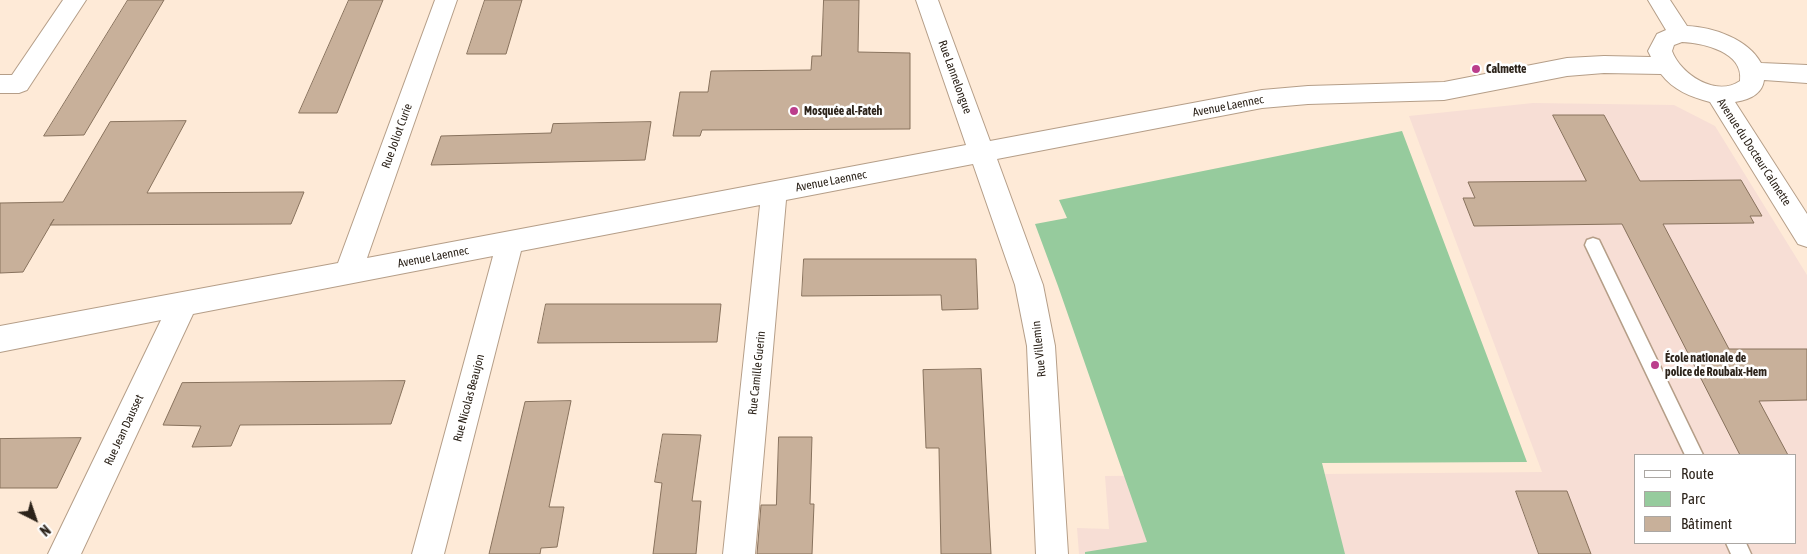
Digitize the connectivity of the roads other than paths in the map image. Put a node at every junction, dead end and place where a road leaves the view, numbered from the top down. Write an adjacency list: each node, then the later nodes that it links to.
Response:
1 (75, 0): 9 (street)
2 (446, 0): 16 (street, Rue Joliot Curie)
3 (928, 0): 11 (street, Rue Lannelongue)
4 (1658, 0): 5 (street)
5 (1680, 34): 6 (street); 7 (street)
6 (1665, 66): 10 (street); 11 (street, Avenue Laennec)
7 (1753, 71): 8 (street); 10 (street)
8 (1807, 74)
9 (0, 84)
10 (1717, 94): 13 (street, Avenue du Docteur Calmette)
11 (983, 153): 12 (street, Avenue Laennec); 23 (street, Rue Villemin)
12 (774, 192): 14 (street, Avenue Laennec); 22 (street, Rue Camille Guerin)
13 (1807, 236)
14 (510, 242): 16 (street, Avenue Laennec); 21 (street, Rue Nicolas Beaujon)
15 (1594, 245): 19 (lane)
16 (348, 273): 17 (street, Avenue Laennec)
17 (183, 305): 18 (street, Avenue Laennec); 20 (street, Rue Jean Dausset)
18 (0, 339)
19 (1694, 454)
20 (64, 554)
21 (428, 554)
22 (739, 554)
23 (1052, 554)

